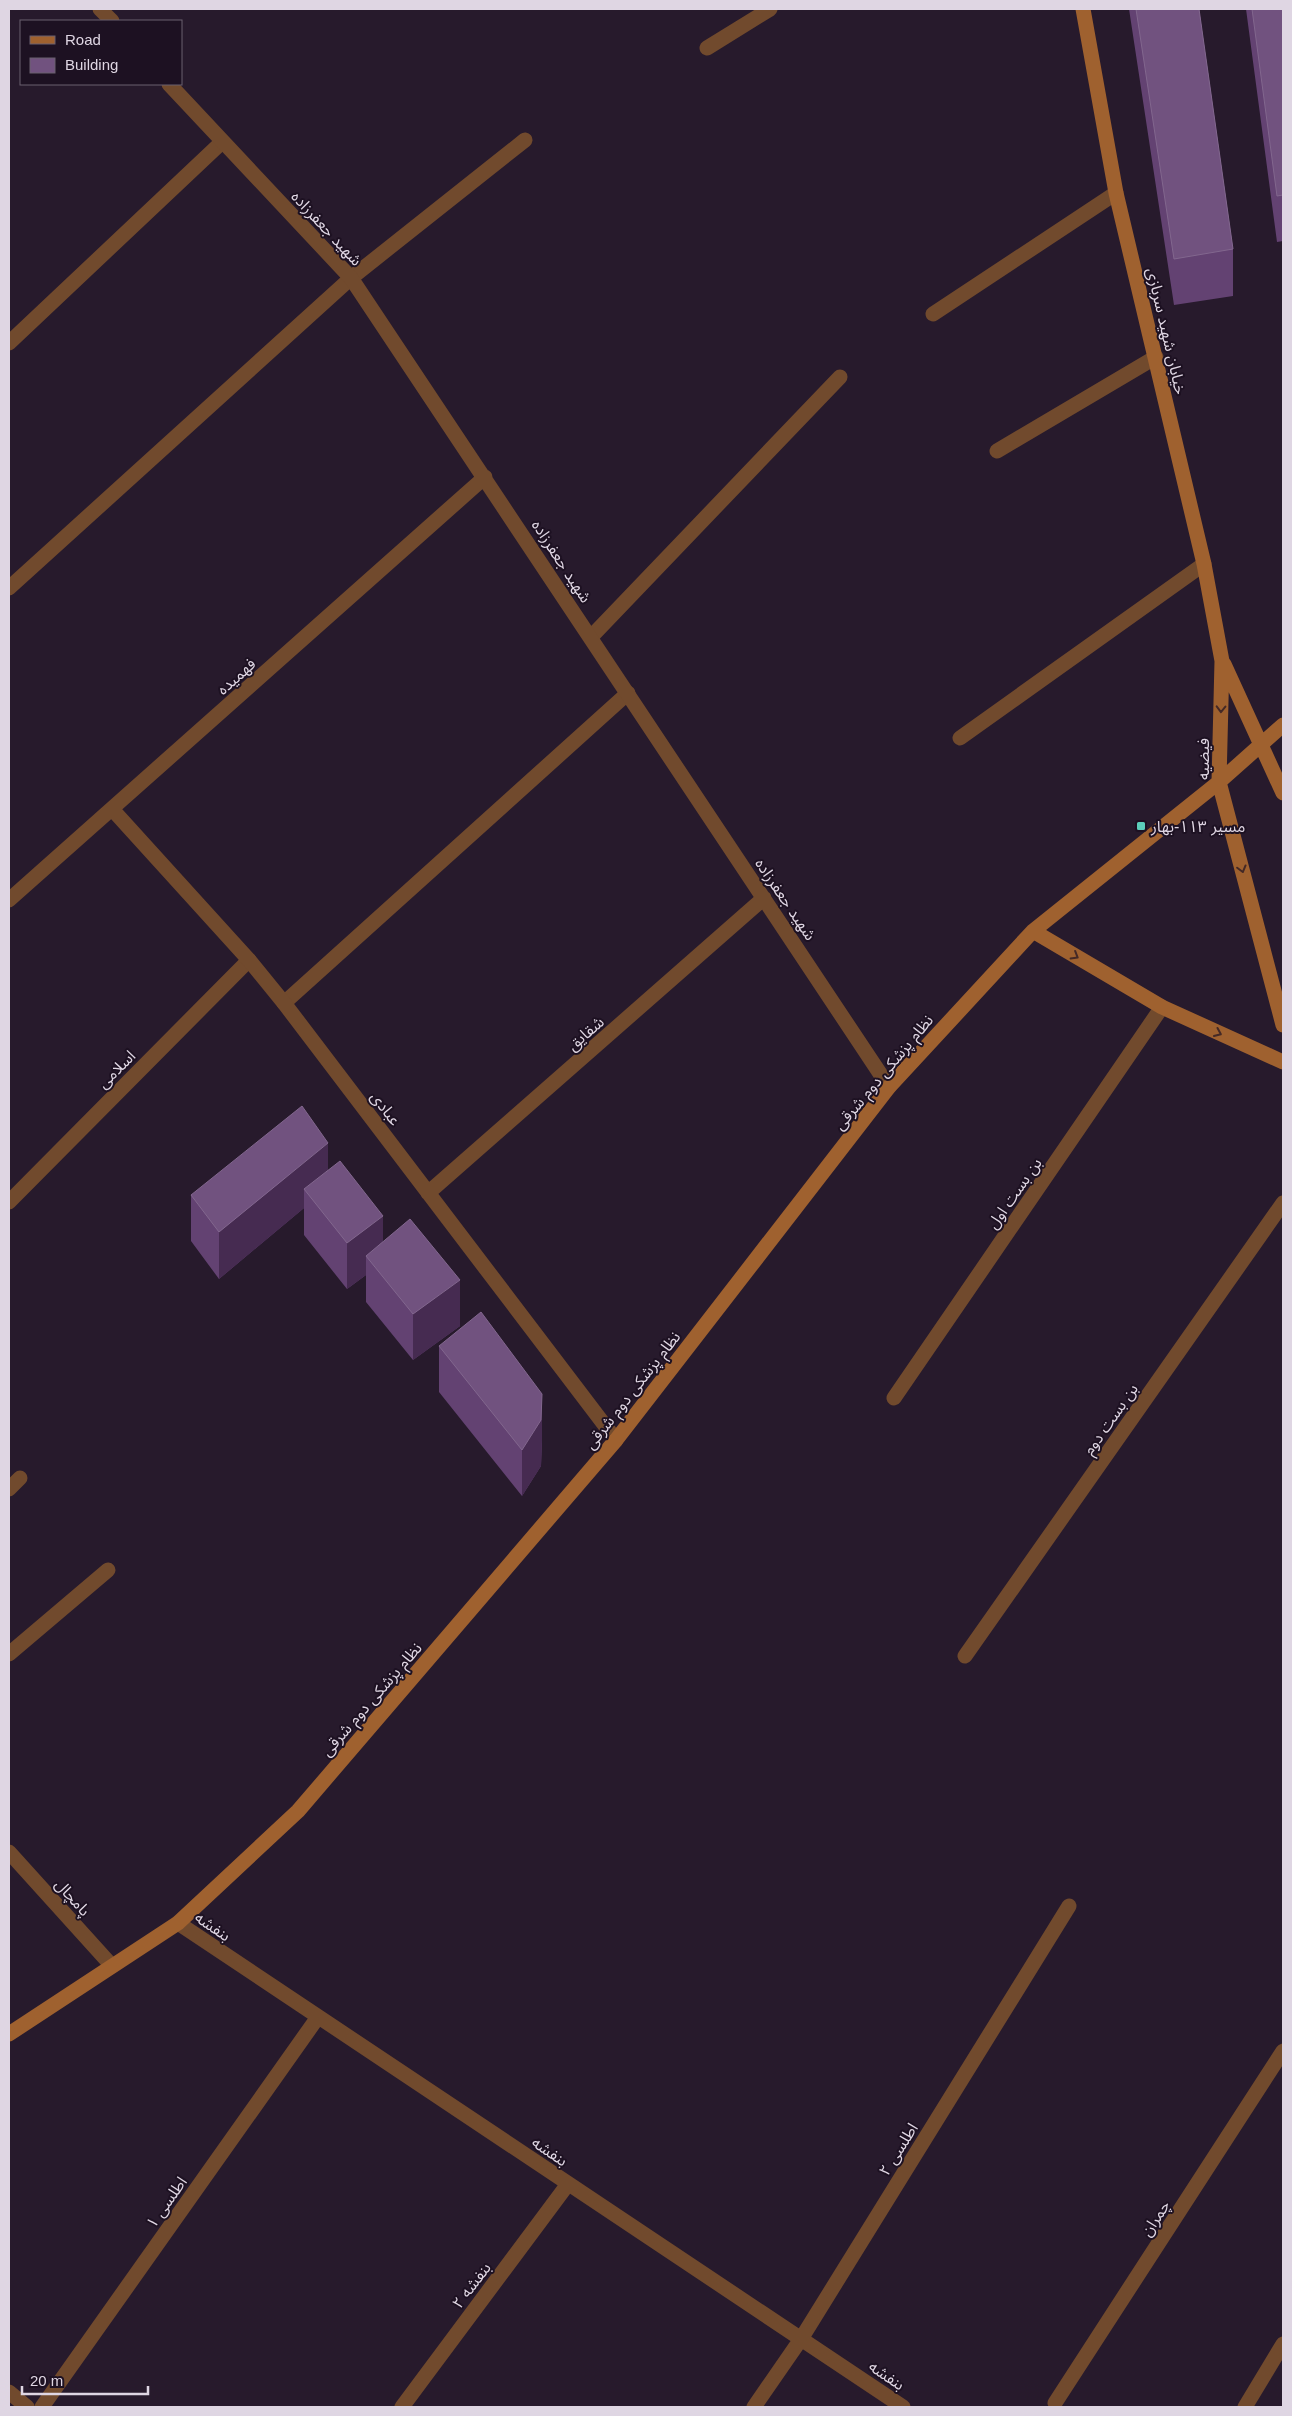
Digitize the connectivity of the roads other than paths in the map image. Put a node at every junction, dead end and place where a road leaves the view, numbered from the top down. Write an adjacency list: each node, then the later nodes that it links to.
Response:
1 (100, 9): 4 (street)
2 (770, 9): 5 (street)
3 (1082, 9): 9 (street, خیابان شهید سربازی)
4 (111, 20)
5 (707, 48)
6 (170, 85): 8 (street, شهید جعفرزاده)
7 (525, 140): 10 (street)
8 (222, 142): 10 (street, شهید جعفرزاده); 12 (street)
9 (1116, 193): 11 (street); 13 (street, خیابان شهید سربازی)
10 (351, 278): 16 (street, شهید جعفرزاده); 18 (street)
11 (933, 314)
12 (9, 343)
13 (1156, 357): 15 (street); 17 (street, خیابان شهید سربازی)
14 (840, 377): 19 (street)
15 (998, 451)
16 (485, 477): 19 (street, شهید جعفرزاده); 27 (street, فهمیده)
17 (1204, 564): 20 (street, خیابان شهید سربازی); 23 (street)
18 (9, 588)
19 (591, 637): 21 (street, شهید جعفرزاده)
20 (1222, 661): 24 (street); 25 (street, فیضیه, one-way to 25)
21 (628, 693): 28 (street, شهید جعفرزاده); 32 (street)
22 (1283, 725): 24 (street, نظام پزشکی دوم شرقی)
23 (960, 738)
24 (1260, 744): 25 (street, نظام پزشکی دوم شرقی); 26 (street)
25 (1219, 782): 30 (street, نظام پزشکی دوم شرقی); 34 (street, فیضیه, one-way to 34)
26 (1283, 793)
27 (112, 809): 29 (street, فهمیده); 31 (street, عبادی)
28 (764, 898): 36 (street, شهید جعفرزاده); 37 (street, شقایق)
29 (9, 900)
30 (1033, 931): 33 (street, one-way to 33); 36 (street, نظام پزشکی دوم شرقی)
31 (249, 960): 32 (street, عبادی); 38 (street, اسلامی)
32 (284, 1003): 37 (street, عبادی)
33 (1162, 1007): 35 (street, one-way to 35); 40 (street, بن بست اول)
34 (1283, 1025)
35 (1283, 1062)
36 (889, 1087): 41 (street, نظام پزشکی دوم شرقی)
37 (428, 1193): 41 (street, عبادی)
38 (9, 1202)
39 (1283, 1203): 46 (street, بن بست دوم)
40 (894, 1398)
41 (616, 1440): 49 (street, نظام پزشکی دوم شرقی)
42 (20, 1478): 43 (street)
43 (9, 1489)
44 (108, 1570): 45 (street)
45 (9, 1654)
46 (965, 1656)
47 (9, 1852): 50 (street, پامچال)
48 (1069, 1906): 55 (street, اطلسی ۲)
49 (178, 1923): 50 (street, نظام پزشکی دوم شرقی); 51 (street, بنفشه)
50 (112, 1966): 52 (street, نظام پزشکی دوم شرقی)
51 (318, 2018): 54 (street, بنفشه); 60 (street, اطلسی ۱)
52 (9, 2034)
53 (1283, 2052): 58 (street, چمران)
54 (568, 2184): 55 (street, بنفشه); 61 (street, بنفشه ۲)
55 (801, 2339): 62 (street, اطلسی ۲); 63 (street, بنفشه)
56 (1283, 2344): 64 (street)
57 (9, 2392): 59 (street)
58 (1055, 2403)
59 (27, 2407)
60 (42, 2407)
61 (402, 2407)
62 (754, 2407)
63 (903, 2407)
64 (1245, 2407)

